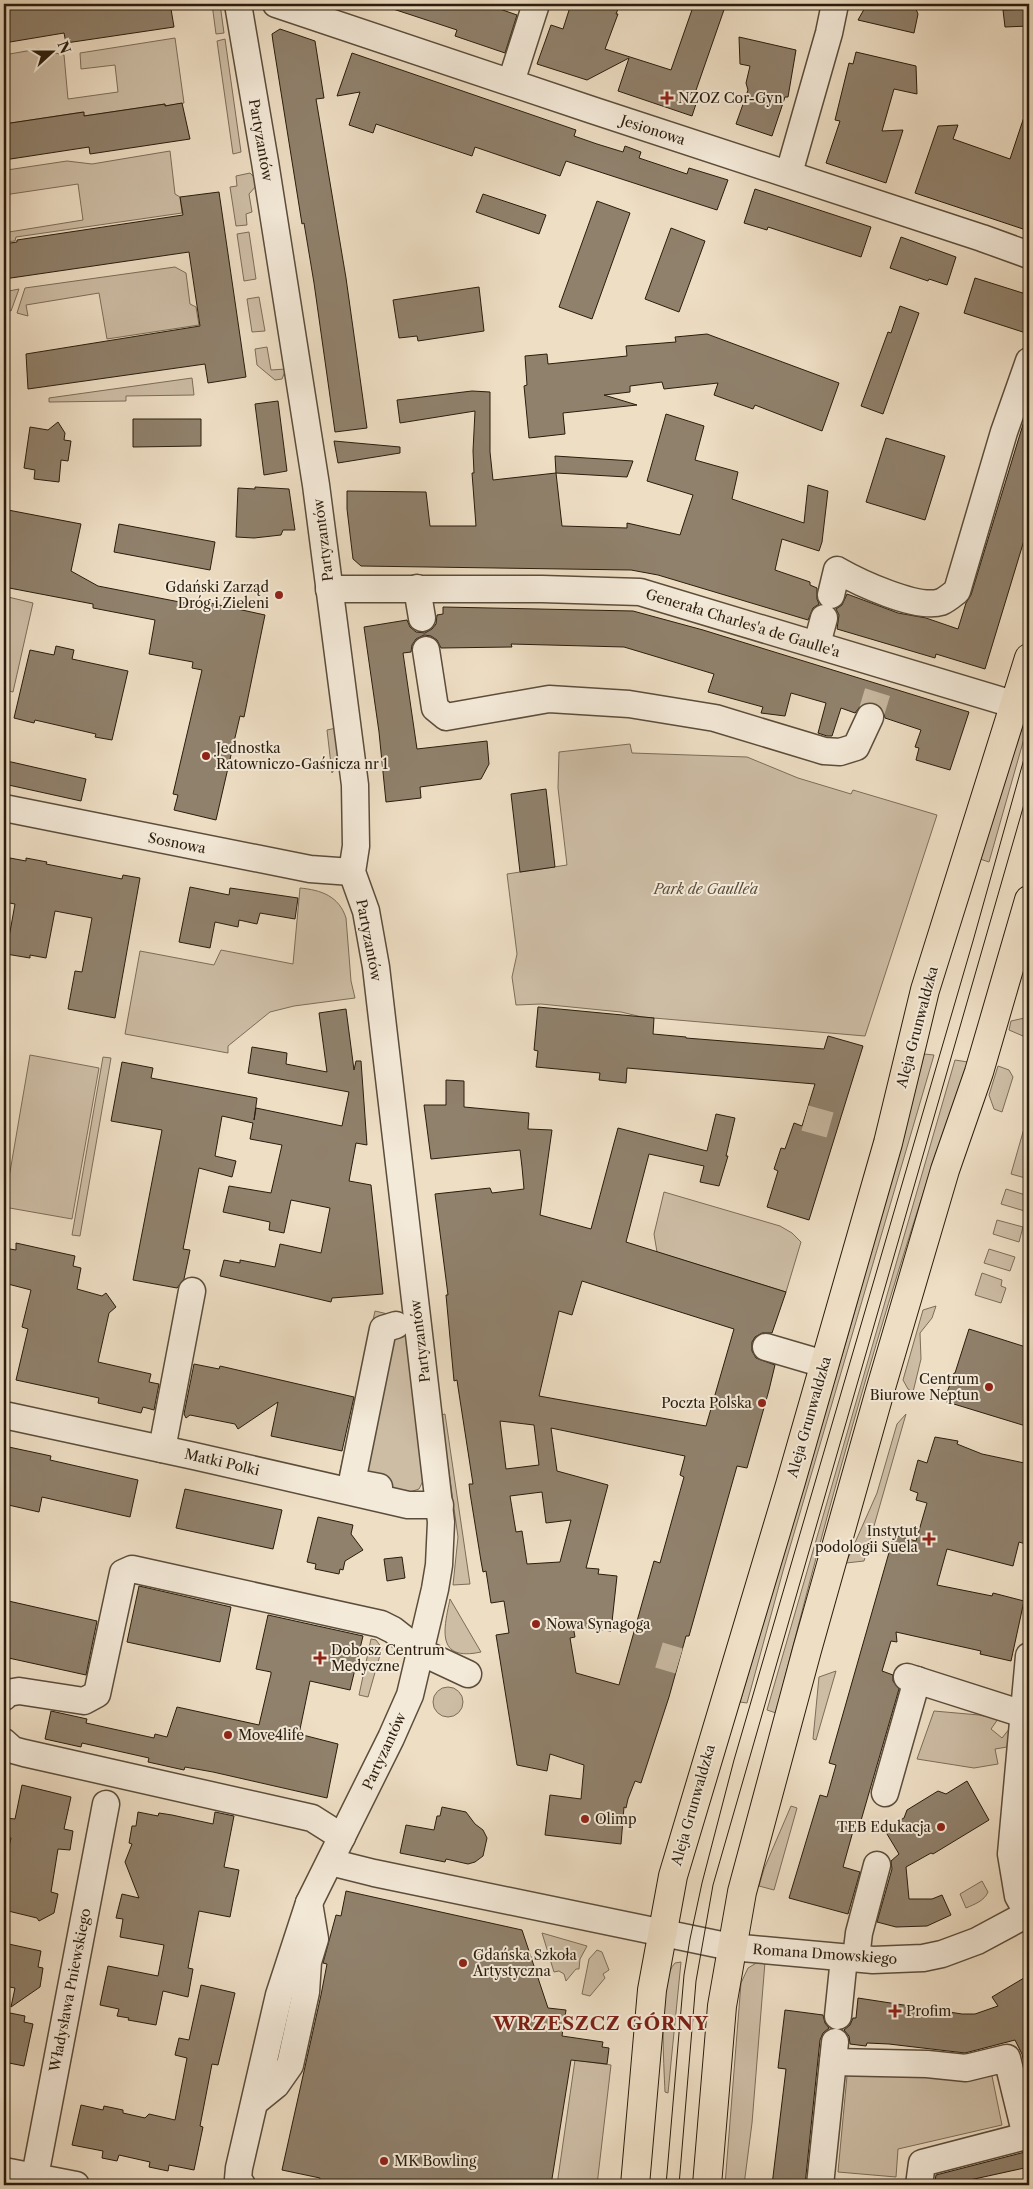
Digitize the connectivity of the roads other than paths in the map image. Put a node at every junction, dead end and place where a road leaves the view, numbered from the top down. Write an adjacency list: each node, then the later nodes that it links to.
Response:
1 (238, 4): 10 (street, Partyzantów)
2 (276, 4): 5 (street, Jesionowa)
3 (536, 4): 5 (street)
4 (835, 4): 6 (street)
5 (511, 82): 6 (street, Jesionowa)
6 (789, 173): 7 (street, Jesionowa)
7 (1029, 255)
8 (1029, 361): 12 (street)
9 (417, 588): 10 (street, Generała Charles'a de Gaulle'a); 11 (street); 12 (street, Generała Charles'a de Gaulle'a)
10 (329, 589): 18 (street, Partyzantów)
11 (422, 618)
12 (817, 644): 15 (street, Generała Charles'a de Gaulle'a)
13 (426, 650): 16 (street)
14 (1029, 658): 15 (main road, Aleja Grunwaldzka)
15 (1021, 706): 23 (main road, Aleja Grunwaldzka)
16 (870, 717)
17 (4, 808): 18 (street, Sosnowa)
18 (352, 872): 27 (street, Partyzantów)
19 (1029, 900): 41 (main road)
20 (192, 1291): 25 (street)
21 (396, 1325): 26 (street)
22 (766, 1347): 23 (street)
23 (824, 1364): 40 (main road, Aleja Grunwaldzka)
24 (4, 1415): 25 (street, Matki Polki)
25 (162, 1449): 27 (street, Matki Polki)
26 (409, 1494)
27 (440, 1505): 28 (street, Partyzantów)
28 (421, 1652): 30 (street); 31 (street); 36 (street, Partyzantów)
29 (1029, 1656): 32 (street)
30 (468, 1674)
31 (4, 1697)
32 (1023, 1714): 34 (street); 39 (street)
33 (4, 1742): 36 (street)
34 (885, 1794)
35 (106, 1804): 45 (street, Władysława Pniewskiego)
36 (342, 1837): 37 (street, Partyzantów)
37 (330, 1862): 40 (street); 46 (street, Partyzantów)
38 (877, 1865): 42 (street)
39 (1028, 1914): 42 (street, Romana Dmowskiego)
40 (661, 1933): 41 (street, Romana Dmowskiego); 48 (main road, Aleja Grunwaldzka)
41 (731, 1947): 42 (street, Romana Dmowskiego); 49 (main road)
42 (850, 1958): 43 (street)
43 (838, 2016)
44 (4, 2171): 45 (street)
45 (36, 2176): 47 (street)
46 (235, 2183)
47 (76, 2185)
48 (635, 2185)
49 (708, 2185)
50 (820, 2185): 51 (street)
51 (919, 2185)

